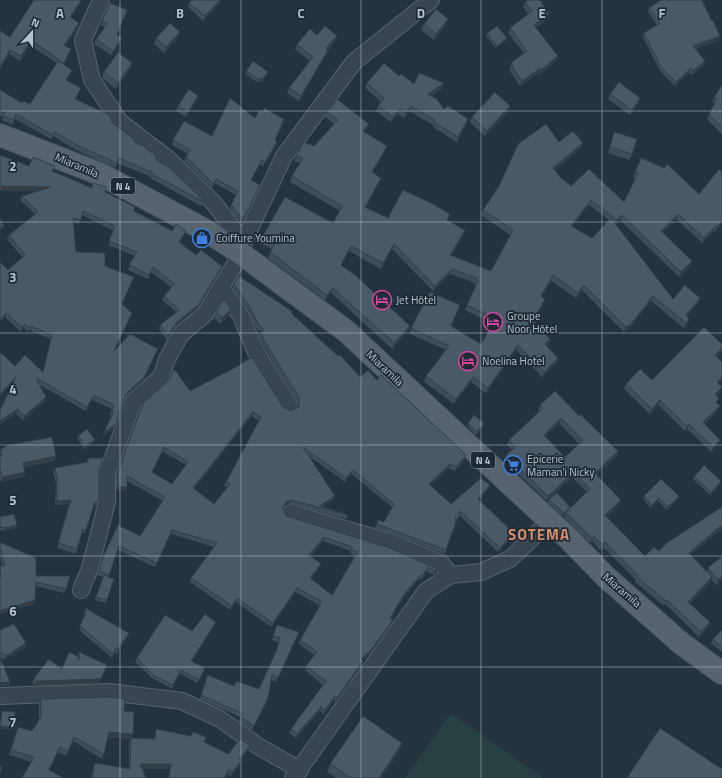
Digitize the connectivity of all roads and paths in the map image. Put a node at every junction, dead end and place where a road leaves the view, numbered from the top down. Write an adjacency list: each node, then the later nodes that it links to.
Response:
1 (101, 0): 4 (street)
2 (431, 0): 4 (street)
3 (0, 135): 4 (main road, Miaramila / N 4)
4 (242, 250): 5 (street); 8 (main road, Miaramila / N 4)
5 (221, 287): 6 (street); 10 (street)
6 (289, 406)
7 (291, 513): 9 (street)
8 (550, 521): 9 (street); 11 (main road, Miaramila / N 4)
9 (451, 575): 13 (street)
10 (82, 590)
11 (722, 673)
12 (0, 696): 13 (street)
13 (296, 774)

